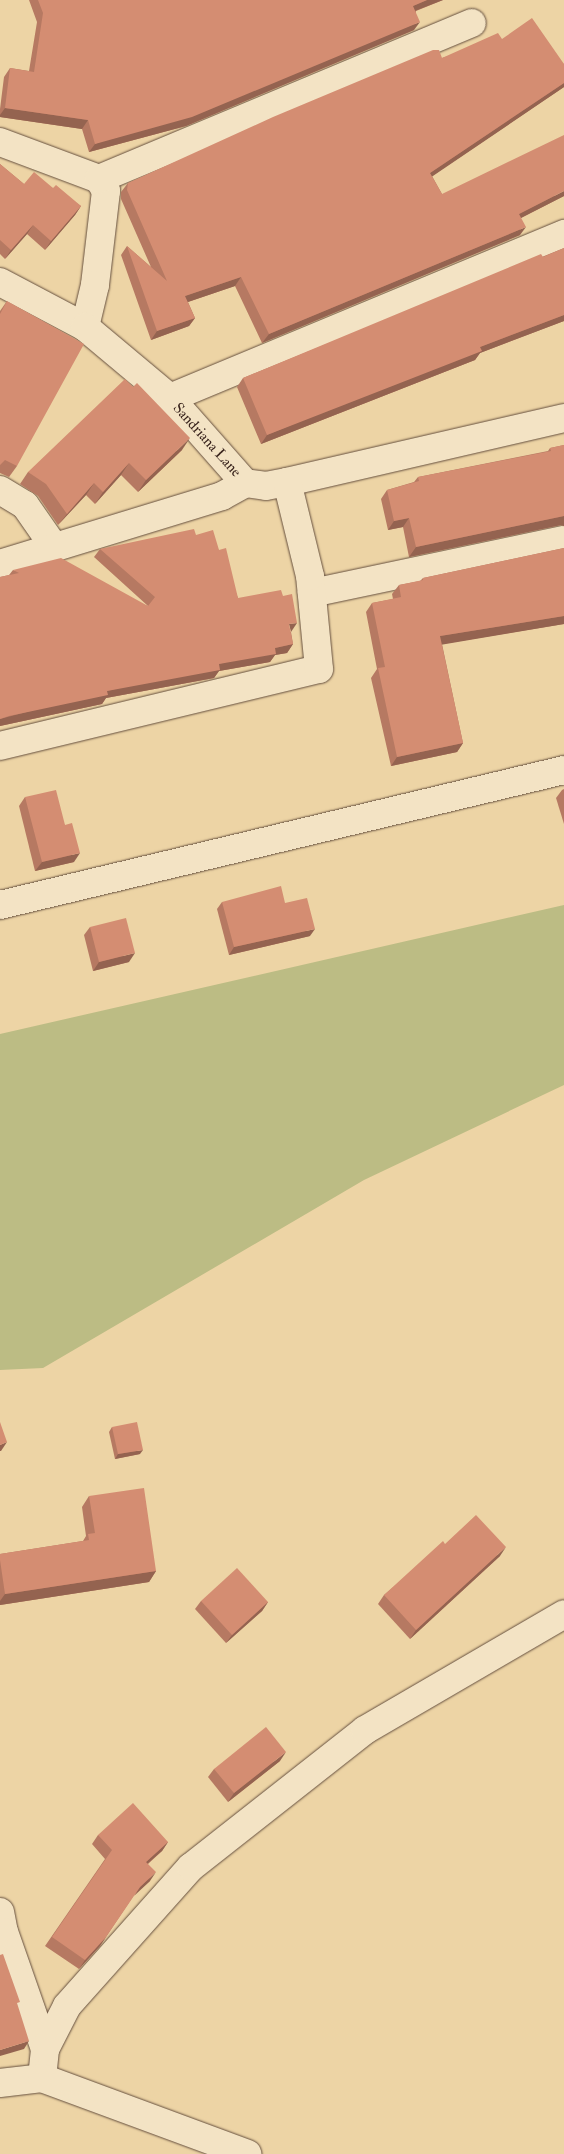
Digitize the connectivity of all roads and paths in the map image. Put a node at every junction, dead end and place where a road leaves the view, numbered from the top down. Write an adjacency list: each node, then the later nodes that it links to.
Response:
1 (472, 23): 3 (street)
2 (0, 142): 3 (street)
3 (99, 178): 6 (street)
4 (564, 234): 7 (street)
5 (0, 282): 6 (street, Sandriana Lane)
6 (84, 327): 7 (street, Sandriana Lane)
7 (170, 398): 10 (street, Sandriana Lane)
8 (564, 418): 9 (street, Sandriana Lane)
9 (287, 482): 10 (street, Sandriana Lane); 15 (street)
10 (245, 483): 13 (street)
11 (0, 490): 13 (street)
12 (564, 540): 15 (street)
13 (55, 548): 14 (street)
14 (0, 564)
15 (312, 593): 16 (street)
16 (0, 746)
17 (564, 770): 18 (street)
18 (0, 905)
19 (564, 1614): 21 (street)
20 (0, 1912): 21 (street)
21 (44, 2049): 22 (street)
22 (42, 2078): 23 (street); 24 (street)
23 (0, 2083)
24 (247, 2154)

